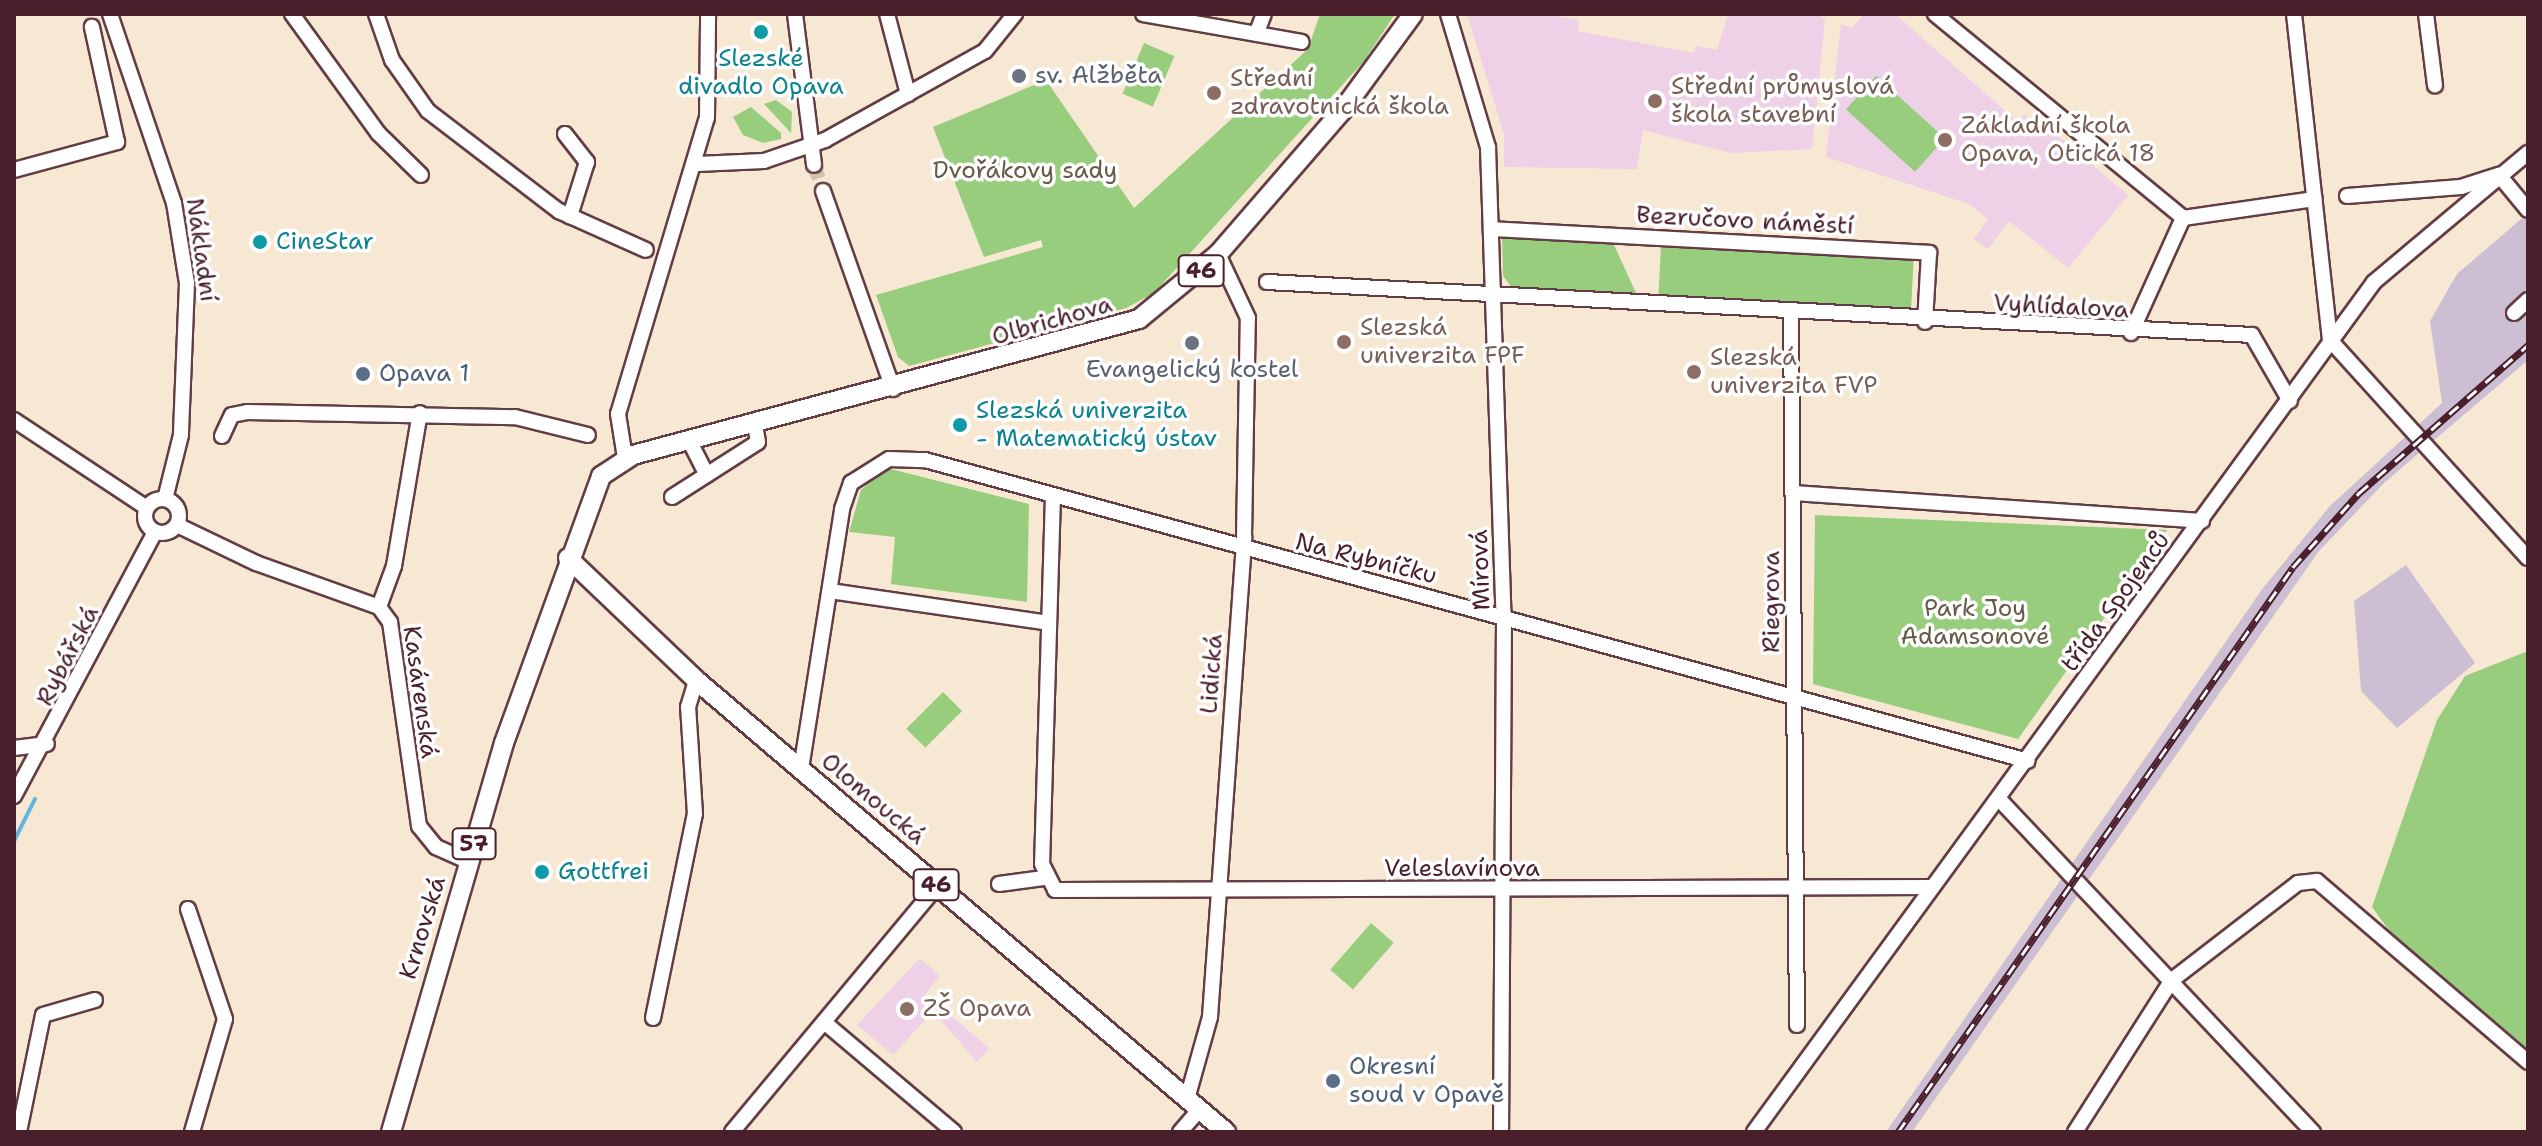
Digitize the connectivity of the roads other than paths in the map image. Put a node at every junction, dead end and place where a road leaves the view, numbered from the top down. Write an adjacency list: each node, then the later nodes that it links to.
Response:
1 (110, 14): 58 (street, Nákladní)
2 (292, 14): 26 (street)
3 (376, 14): 32 (street)
4 (708, 14): 23 (street)
5 (795, 14): 21 (street)
6 (887, 14): 19 (street)
7 (1015, 14): 19 (street)
8 (1143, 14): 16 (street)
9 (1264, 14): 16 (street)
10 (1413, 14): 36 (main road, Olbrichova / 46)
11 (1448, 14): 34 (street, Mírová)
12 (1935, 14): 33 (street)
13 (2294, 14): 30 (street)
14 (2426, 14): 18 (street)
15 (92, 27): 25 (street)
16 (1257, 32): 17 (street)
17 (1302, 42)
18 (2435, 85)
19 (908, 94): 21 (street)
20 (565, 134): 32 (street)
21 (809, 147): 23 (street); 24 (street)
22 (2528, 153): 27 (street, třída Spojenců)
23 (697, 164): 53 (street)
24 (814, 165)
25 (14, 170)
26 (421, 175)
27 (2499, 175): 29 (street); 31 (street); 44 (street, třída Spojenců)
28 (823, 191): 45 (street)
29 (2347, 196)
30 (2315, 199): 33 (street); 44 (street)
31 (2528, 210)
32 (570, 216): 35 (street)
33 (2183, 218): 43 (street)
34 (1491, 229): 38 (street, Mírová); 42 (street, Bezručovo náměstí)
35 (646, 250)
36 (1218, 254): 45 (main road, Olbrichova / 46); 63 (street, Lidická)
37 (1267, 282): 38 (street)
38 (1493, 295): 41 (street); 68 (street, Mírová)
39 (2528, 300): 40 (street)
40 (2514, 313)
41 (1791, 315): 42 (street, Vyhlídalova); 55 (street, Riegrova)
42 (1925, 322): 43 (street, Vyhlídalova)
43 (2131, 333): 46 (street, Vyhlídalova)
44 (2330, 340): 46 (street, třída Spojenců); 65 (street)
45 (893, 389): 49 (main road, Olbrichova / 46)
46 (2290, 401): 60 (street, třída Spojenců)
47 (420, 413): 50 (street); 51 (street); 67 (street, Kasárenská)
48 (14, 420): 59 (street)
49 (755, 425): 52 (main road, Olbrichova / 46); 54 (street)
50 (588, 435)
51 (222, 436)
52 (689, 440): 53 (main road, Olbrichova / 46); 54 (street)
53 (625, 458): 64 (main road, 46)
54 (707, 475): 57 (street)
55 (1793, 493): 60 (street); 71 (street, Riegrova)
56 (1053, 495): 63 (street, Na Rybníčku); 66 (street, Na Rybníčku); 69 (street)
57 (672, 497)
58 (165, 499): 59 (street); 61 (street)
59 (147, 508): 62 (street)
60 (2202, 521): 74 (street, třída Spojenců)
61 (177, 525): 62 (street); 67 (street)
62 (155, 532): 72 (street, Rybářská)
63 (1243, 551): 68 (street, Na Rybníčku); 84 (street, Lidická)
64 (568, 558): 70 (main road, Olomoucká / 46); 78 (main road, Krnovská / 57)
65 (2528, 558)
66 (830, 591): 69 (street); 75 (street, Na Rybníčku)
67 (379, 607): 78 (street, Kasárenská)
68 (1504, 618): 71 (street, Na Rybníčku); 85 (street, Mírová)
69 (1049, 623): 79 (street)
70 (696, 680): 75 (main road, Olomoucká / 46); 89 (street)
71 (1794, 693): 74 (street, Na Rybníčku); 83 (street, Riegrova)
72 (47, 744): 73 (street); 76 (street, Rybářská)
73 (14, 748)
74 (2028, 761): 77 (street, třída Spojenců)
75 (801, 769): 81 (main road, Olomoucká / 46)
76 (14, 796)
77 (1999, 799): 82 (street, třída Spojenců); 87 (street)
78 (468, 861): 96 (main road, Krnovská / 57)
79 (1044, 878): 80 (street, Veleslavínova); 84 (street, Veleslavínova)
80 (999, 884)
81 (937, 886): 90 (street); 93 (main road, Olomoucká / 46)
82 (1932, 887): 83 (street, Veleslavínova); 102 (street, třída Spojenců)
83 (1799, 889): 85 (street, Veleslavínova); 91 (street, Riegrova)
84 (1219, 891): 85 (street, Veleslavínova); 93 (street, Lidická)
85 (1503, 891): 101 (street, Mírová)
86 (188, 909): 95 (street)
87 (2172, 980): 92 (street); 103 (street); 104 (street)
88 (95, 1000): 94 (street)
89 (653, 1018)
90 (824, 1022): 97 (street); 98 (street)
91 (1797, 1025)
92 (2528, 1062)
93 (1193, 1104): 99 (street); 100 (main road, Olomoucká / 46)
94 (19, 1132)
95 (192, 1132)
96 (391, 1132)
97 (732, 1132)
98 (954, 1132)
99 (1180, 1132)
100 (1226, 1132)
101 (1501, 1132)
102 (1754, 1132)
103 (2075, 1132)
104 (2313, 1132)

